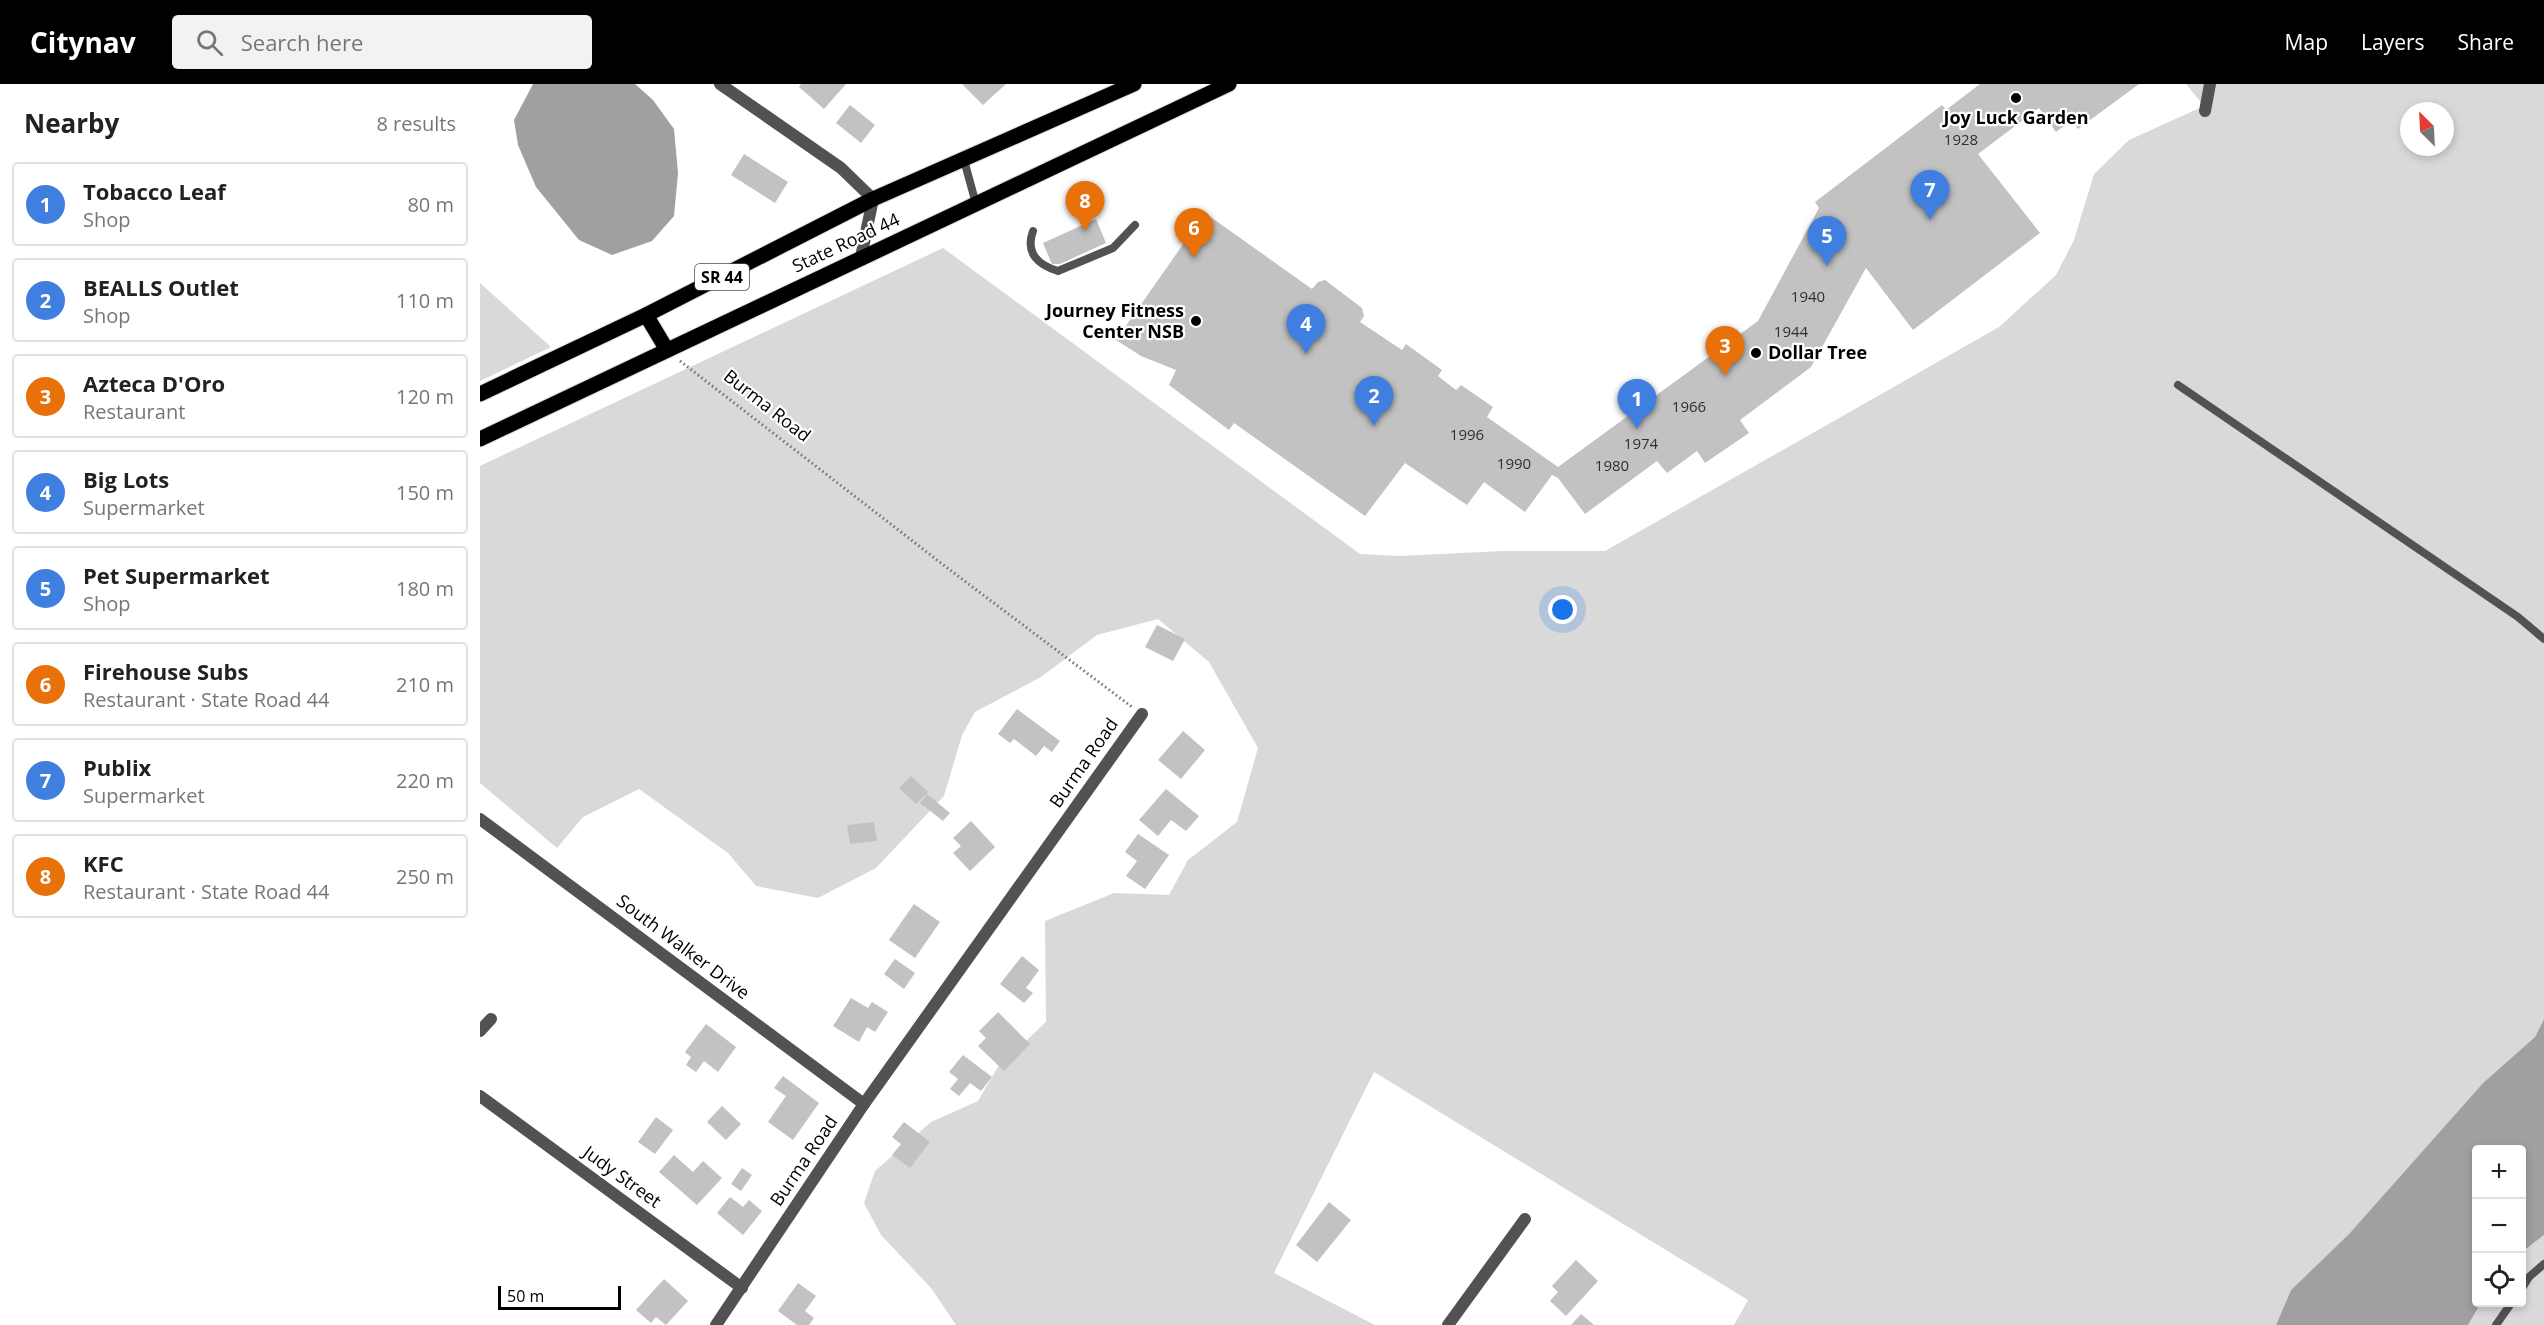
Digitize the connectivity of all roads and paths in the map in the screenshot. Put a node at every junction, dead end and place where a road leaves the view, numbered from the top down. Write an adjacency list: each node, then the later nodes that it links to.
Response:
1 (720, 84): 7 (street)
2 (1229, 84): 8 (main road, State Road 44 / SR 44)
3 (2210, 84): 5 (street)
4 (1129, 85): 6 (main road, State Road 44 / SR 44)
5 (2205, 111)
6 (964, 160): 7 (main road, State Road 44 / SR 44); 8 (lane)
7 (873, 199): 11 (street); 12 (main road, State Road 44 / SR 44)
8 (976, 204): 11 (main road, State Road 44 / SR 44)
9 (1135, 225): 10 (lane)
10 (1033, 231)
11 (861, 257): 13 (main road, State Road 44 / SR 44)
12 (646, 315): 13 (main road); 15 (main road, State Road 44 / SR 44)
13 (667, 350): 16 (main road, State Road 44 / SR 44); 18 (path, Burma Road)
14 (2178, 385): 17 (lane)
15 (480, 394)
16 (480, 439)
17 (2544, 639)
18 (1142, 714): 23 (street, Burma Road)
19 (480, 819): 23 (street, South Walker Drive)
20 (491, 1019): 21 (street)
21 (480, 1031)
22 (480, 1096): 27 (street, Judy Street)
23 (864, 1104): 27 (street, Burma Road)
24 (1524, 1219): 30 (street)
25 (2544, 1264): 26 (lane)
26 (2526, 1282)
27 (742, 1287): 29 (street, Burma Road)
28 (2509, 1307): 31 (lane)
29 (716, 1325)
30 (1448, 1325)
31 (2496, 1325)

